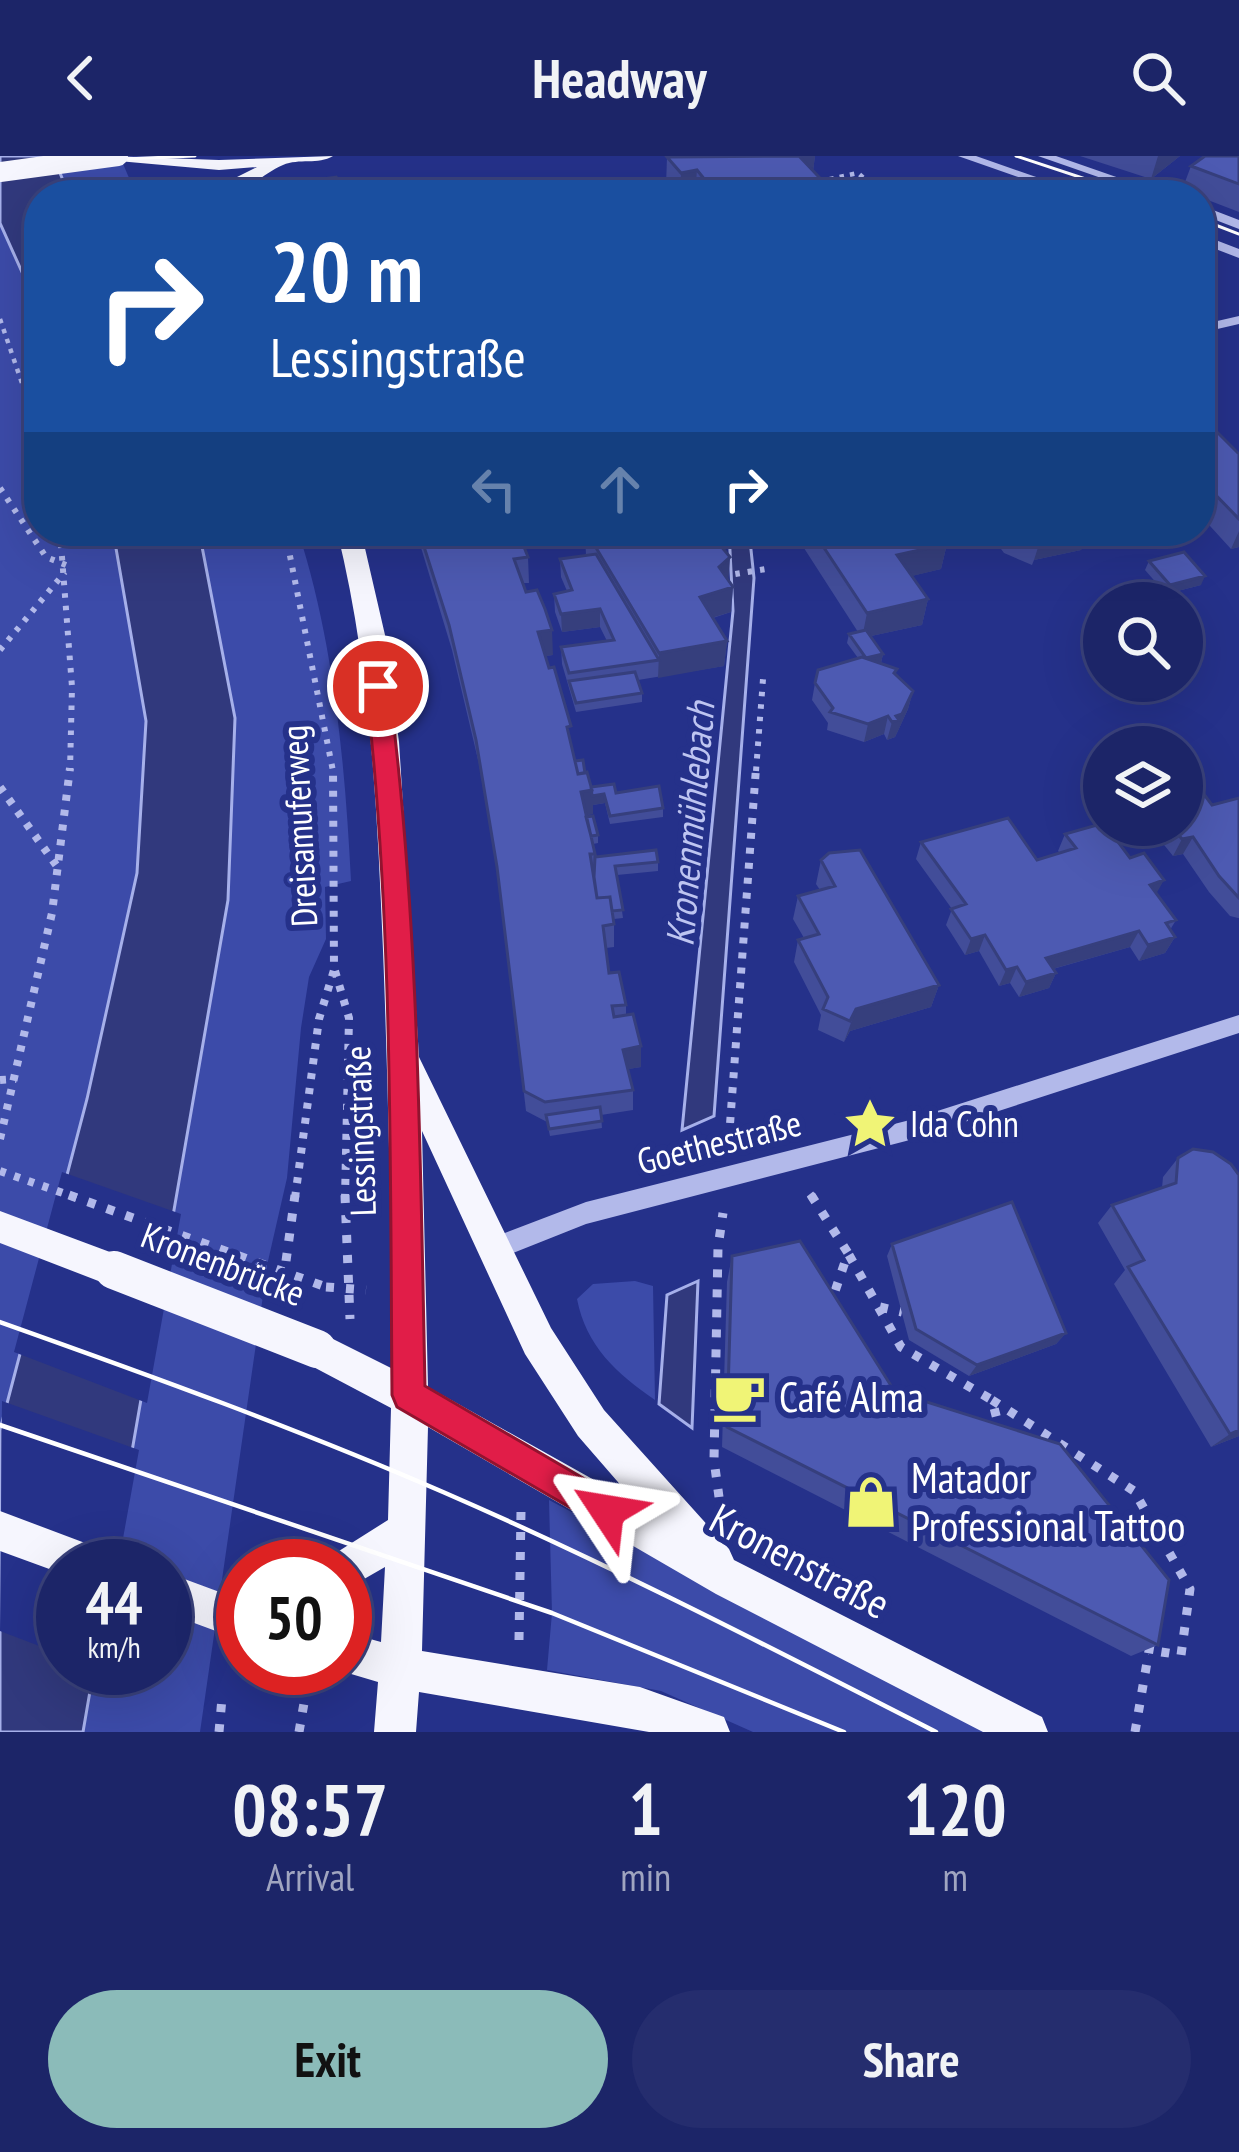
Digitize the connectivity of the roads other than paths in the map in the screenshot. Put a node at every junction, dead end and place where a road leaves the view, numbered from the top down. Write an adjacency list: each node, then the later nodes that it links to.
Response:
1 (118, 156): 6 (main road); 7 (main road, bridge)
2 (324, 156): 5 (main road)
3 (964, 156): 9 (street)
4 (1044, 156): 10 (street)
5 (282, 160): 6 (main road); 8 (main road)
6 (178, 168)
7 (0, 172)
8 (245, 180)
9 (1037, 180)
10 (1117, 180)
11 (353, 546): 13 (main road, Lessingstraße)
12 (1239, 1024): 15 (street, Goethestraße)
13 (404, 1056): 15 (main road); 16 (main road, Lessingstraße)
14 (0, 1227): 16 (main road, Kronenbrücke, bridge)
15 (493, 1249): 21 (main road)
16 (409, 1395): 17 (main road, Lessingstraße); 21 (main road, Kronenstraße)
17 (409, 1529): 20 (main road); 23 (main road, Lessingstraße)
18 (0, 1531): 19 (main road)
19 (36, 1544)
20 (372, 1553)
21 (730, 1580): 26 (main road, Kronenstraße)
22 (372, 1661): 23 (main road)
23 (400, 1668): 24 (main road); 25 (main road, Lessingstraße)
24 (686, 1728)
25 (395, 1732)
26 (1027, 1732)

